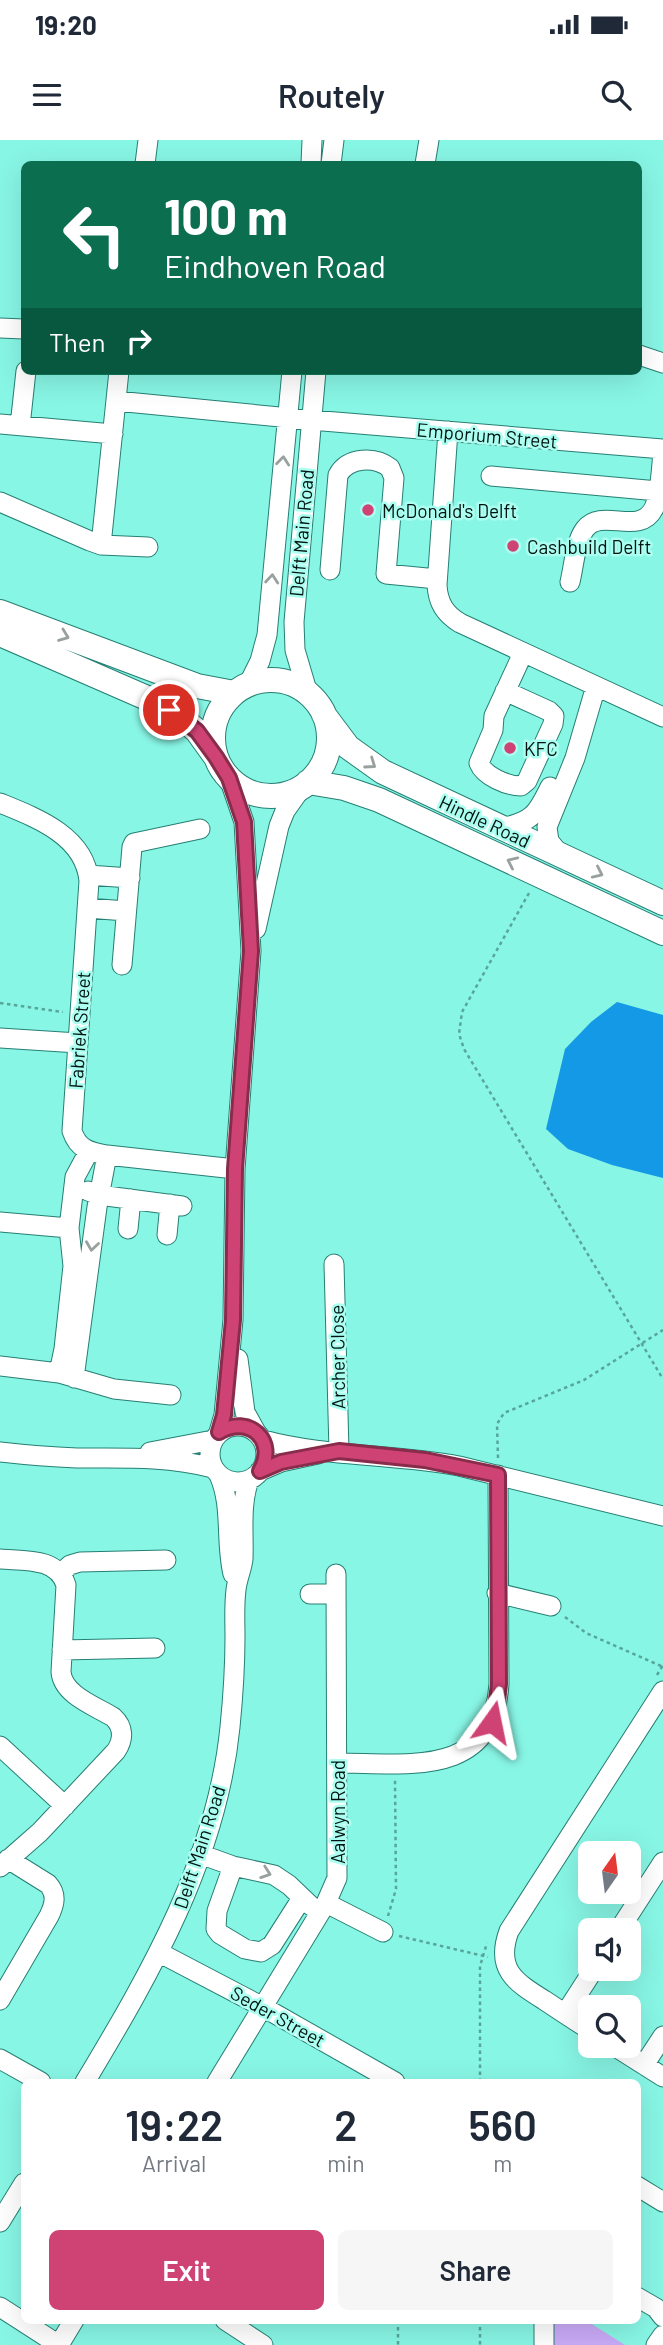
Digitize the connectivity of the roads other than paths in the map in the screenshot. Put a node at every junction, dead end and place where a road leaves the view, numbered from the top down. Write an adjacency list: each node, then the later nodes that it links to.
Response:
1 (148, 140): 5 (street)
2 (312, 140): 6 (street)
3 (334, 140): 7 (street)
4 (429, 140): 8 (street)
5 (145, 161)
6 (311, 161)
7 (331, 161)
8 (426, 161)
9 (0, 328): 10 (street)
10 (21, 329)
11 (642, 356): 12 (street)
12 (661, 363)
13 (25, 375): 20 (street)
14 (119, 375): 17 (street)
15 (292, 375): 18 (street, Delft Main Road)
16 (316, 375): 19 (street, Delft Main Road)
17 (116, 401): 18 (street, Emporium Street); 22 (street)
18 (287, 417): 19 (street, Emporium Street); 36 (street, Delft Main Road, one-way to 18)
19 (311, 421): 21 (street, Emporium Street); 38 (street, Delft Main Road)
20 (10, 425): 22 (street)
21 (448, 431): 23 (street, Emporium Street); 30 (street)
22 (113, 434): 27 (street)
23 (663, 451): 25 (street)
24 (491, 476): 25 (street)
25 (658, 491): 31 (street)
26 (0, 502): 27 (street)
27 (101, 545): 28 (street)
28 (148, 547)
29 (330, 570): 30 (street)
30 (438, 579): 34 (street)
31 (570, 582)
32 (0, 611): 36 (main road, one-way to 36)
33 (0, 634): 41 (main road)
34 (523, 653): 35 (street); 37 (street)
35 (591, 684): 40 (street); 45 (street); 47 (street)
36 (241, 689): 38 (main road); 41 (main road)
37 (505, 691): 37 (street)
38 (308, 694): 39 (main road)
39 (324, 715): 43 (main road); 45 (main road, Hindle Road, one-way to 45)
40 (663, 717)
41 (216, 757): 42 (main road)
42 (229, 778): 43 (main road); 54 (street)
43 (305, 784): 53 (main road, Hindle Road, one-way to 43); 54 (street)
44 (0, 803): 48 (street, Fabriek Street)
45 (501, 828): 47 (main road, Hindle Road)
46 (200, 829): 49 (street)
47 (561, 856): 50 (main road, Hindle Road, one-way to 50)
48 (88, 875): 49 (street); 51 (street, Fabriek Street)
49 (130, 878): 52 (street)
50 (663, 903)
51 (87, 908): 52 (street); 57 (street, Fabriek Street)
52 (126, 911): 55 (street)
53 (663, 933)
54 (251, 951): 59 (street)
55 (122, 965)
56 (0, 1038): 57 (street)
57 (78, 1043): 58 (street, Fabriek Street)
58 (98, 1153): 59 (street); 60 (street); 61 (street)
59 (235, 1169): 68 (street)
60 (75, 1177): 61 (street); 64 (street)
61 (99, 1195): 62 (street); 70 (street, one-way to 70)
62 (131, 1199): 65 (street); 66 (street)
63 (0, 1222): 64 (street)
64 (69, 1228): 70 (street)
65 (128, 1229)
66 (167, 1235)
67 (334, 1264): 74 (street, Archer Close)
68 (233, 1320): 72 (street); 73 (street)
69 (0, 1366): 70 (street)
70 (67, 1375): 71 (street)
71 (171, 1395)
72 (216, 1436): 73 (street); 76 (street); 77 (street)
73 (259, 1436): 74 (street); 79 (street)
74 (334, 1451): 78 (street); 79 (street)
75 (0, 1452): 76 (street)
76 (128, 1457): 77 (street)
77 (216, 1472): 79 (street); 84 (street, Delft Main Road)
78 (498, 1475): 80 (street); 85 (street)
79 (255, 1476): 84 (street, Delft Main Road)
80 (663, 1516)
81 (0, 1559): 83 (street)
82 (166, 1560): 83 (street)
83 (61, 1573): 89 (street)
84 (236, 1589): 94 (street, Delft Main Road)
85 (498, 1593): 87 (street); 92 (street)
86 (310, 1594): 92 (street, Aalwyn Road)
87 (551, 1606)
88 (155, 1648): 89 (street)
89 (62, 1650): 93 (street)
90 (663, 1691): 106 (street)
91 (0, 1746): 93 (street)
92 (337, 1763): 99 (street, Aalwyn Road)
93 (65, 1806): 96 (street)
94 (200, 1854): 97 (street); 102 (street, Delft Main Road)
95 (663, 1862): 100 (street)
96 (4, 1863): 104 (street)
97 (233, 1866): 98 (street, one-way to 98); 98 (street)
98 (302, 1898): 99 (street)
99 (323, 1908): 101 (street); 105 (street, Aalwyn Road)
100 (627, 1918)
101 (383, 1932)
102 (160, 1953): 105 (street, Seder Street); 114 (street, Delft Main Road)
103 (586, 1981): 106 (street)
104 (0, 2000)
105 (262, 2007): 115 (street, Aalwyn Road); 116 (street, Seder Street)
106 (565, 2014): 107 (street)
107 (578, 2022)
108 (663, 2036): 111 (street)
109 (633, 2058): 111 (street)
110 (0, 2059): 113 (street)
111 (644, 2065): 112 (street)
112 (663, 2077)
113 (36, 2079)
114 (87, 2079)
115 (224, 2079)
116 (391, 2079)
117 (21, 2188): 120 (street)
118 (641, 2188): 119 (street)
119 (663, 2202)
120 (0, 2222)
121 (641, 2299): 123 (street)
122 (0, 2307): 124 (street)
123 (663, 2317)
124 (21, 2321)
125 (26, 2324): 130 (street)
126 (72, 2324): 130 (street)
127 (231, 2324): 131 (street)
128 (544, 2324): 132 (street)
129 (663, 2335): 133 (street)
130 (59, 2345)
131 (264, 2345)
132 (544, 2345)
133 (656, 2345)

